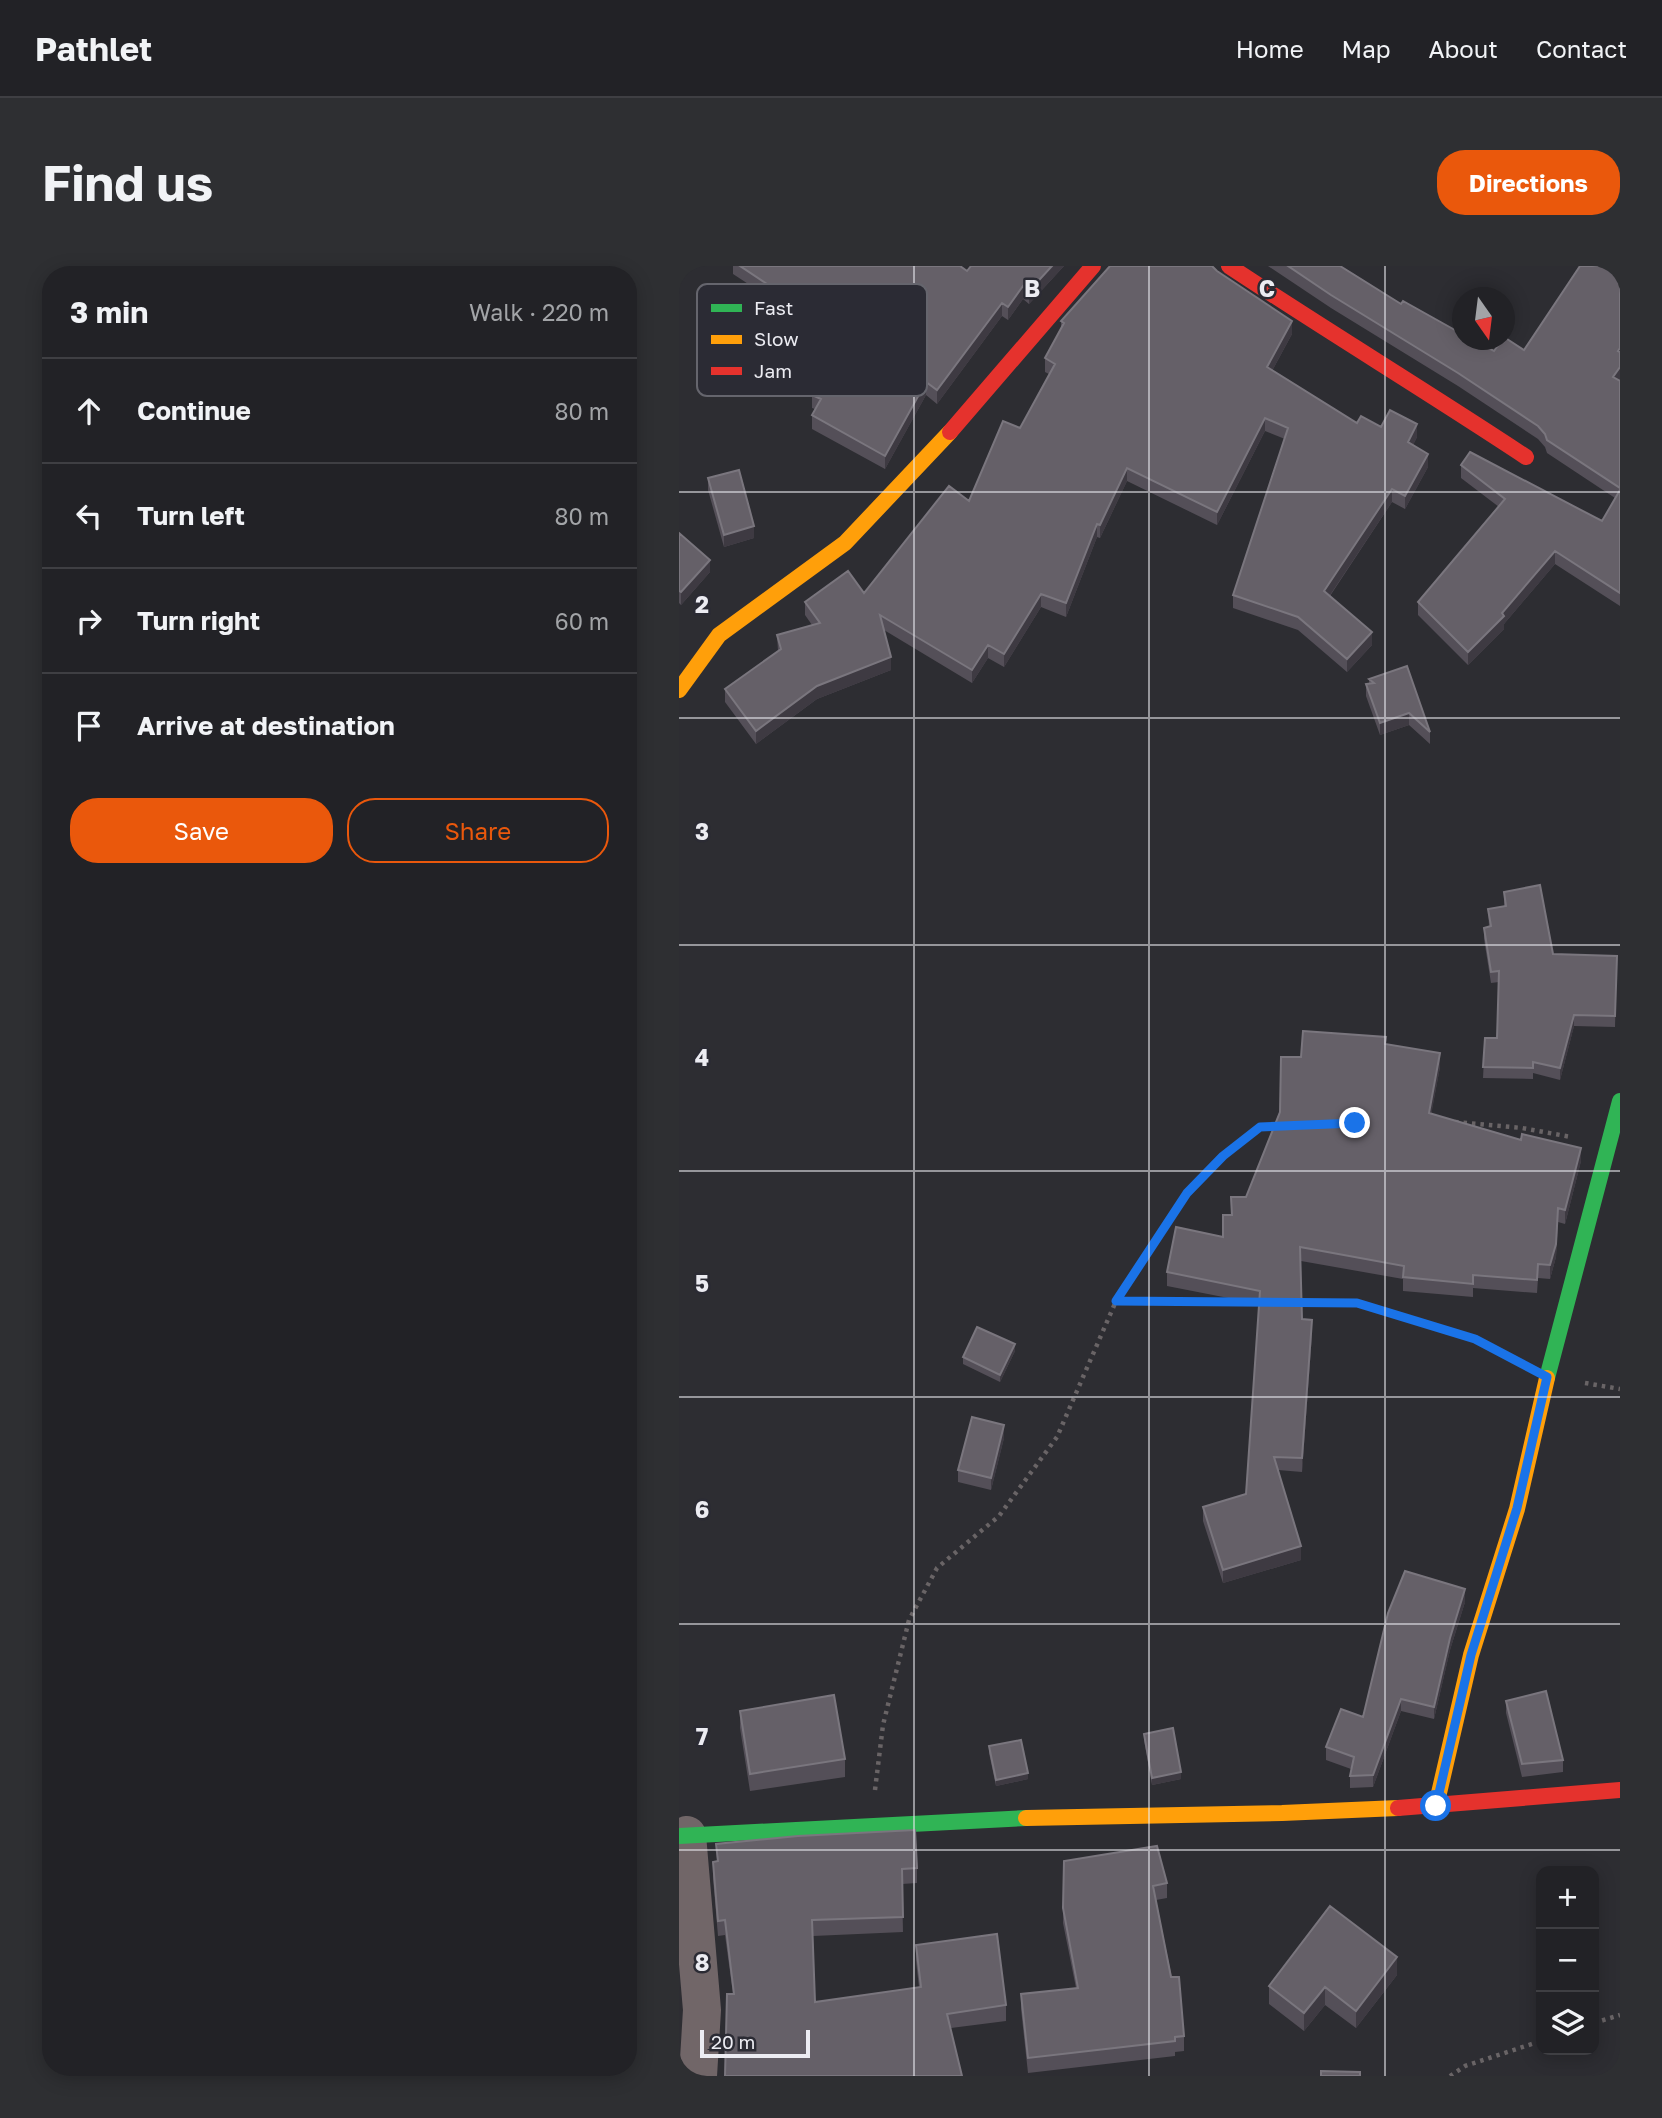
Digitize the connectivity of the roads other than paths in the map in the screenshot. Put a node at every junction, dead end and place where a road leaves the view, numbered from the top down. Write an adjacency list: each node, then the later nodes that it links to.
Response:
1 (1093, 266): 4 (street)
2 (1230, 266): 3 (street)
3 (1526, 457)
4 (679, 690)
5 (1620, 1101): 7 (street)
6 (1620, 1790): 7 (street)
7 (1436, 1806): 8 (street)
8 (683, 1835): 9 (street)
9 (698, 2076)

